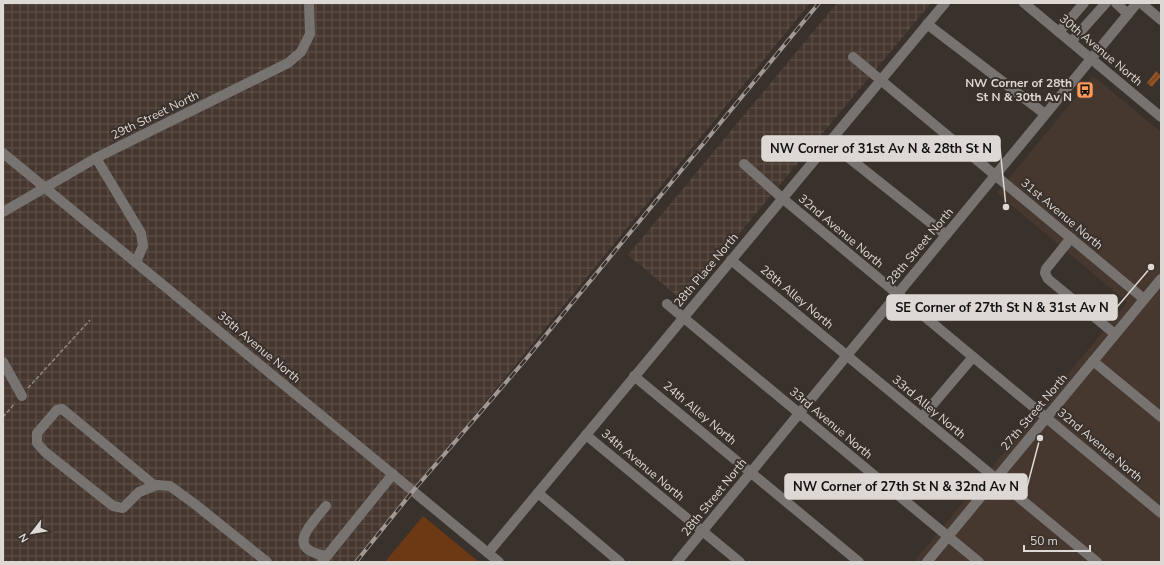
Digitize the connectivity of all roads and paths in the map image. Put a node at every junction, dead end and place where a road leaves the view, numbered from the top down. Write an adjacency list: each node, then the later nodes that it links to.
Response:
1 (309, 3): 21 (street, 29th Street North)
2 (944, 3): 11 (street, 28th Place North)
3 (1024, 3): 12 (street, 30th Avenue North)
4 (1084, 3): 12 (street)
5 (1106, 3): 13 (street)
6 (1116, 3): 9 (street)
7 (1137, 3): 9 (street, 28th Street North)
8 (1141, 3): 10 (street)
9 (1128, 14): 15 (street, 28th Street North)
10 (1161, 20)
11 (927, 24): 16 (street, 28th Place North); 17 (street)
12 (1059, 32): 13 (street, 30th Avenue North)
13 (1071, 42): 15 (street, 30th Avenue North)
14 (853, 57): 16 (street, 31st Avenue North)
15 (1091, 59): 17 (street, 28th Street North); 18 (street, 30th Avenue North)
16 (880, 80): 19 (street, 28th Place North); 23 (street, 31st Avenue North)
17 (1045, 114): 23 (street, 28th Street North)
18 (1161, 117)
19 (829, 142): 25 (street, 28th Place North); 27 (street)
20 (3, 153): 24 (street, 35th Avenue North)
21 (96, 158): 24 (street, 29th Street North); 30 (street)
22 (744, 164): 25 (street, 32nd Avenue North)
23 (995, 175): 27 (street, 28th Street North); 28 (street, 31st Avenue North)
24 (46, 188): 26 (street, 29th Street North); 30 (street, 35th Avenue North)
25 (782, 198): 29 (street, 28th Place North); 32 (street, 32nd Avenue North)
26 (3, 212)
27 (946, 235): 32 (street, 28th Street North)
28 (1071, 238): 33 (street, 31st Avenue North); 37 (street)
29 (731, 260): 35 (street, 28th Place North); 38 (street, 28th Alley North)
30 (136, 262): 51 (street, 35th Avenue North)
31 (1161, 279): 33 (street, 27th Street North)
32 (897, 294): 38 (street, 28th Street North); 39 (street, 32nd Avenue North)
33 (1144, 299): 37 (street, 27th Street North)
34 (667, 304): 35 (street, 33rd Avenue North)
35 (683, 318): 42 (street, 28th Place North); 44 (street, 33rd Avenue North)
36 (90, 320): 43 (path)
37 (1115, 334): 40 (street, 27th Street North)
38 (846, 355): 44 (street, 28th Street North); 46 (street, 33rd Alley North)
39 (974, 357): 46 (street); 48 (street, 32nd Avenue North)
40 (1093, 361): 47 (street); 48 (street, 27th Street North)
41 (3, 362): 43 (street)
42 (634, 376): 49 (street, 28th Place North); 50 (street, 24th Alley North)
43 (22, 396): 45 (path)
44 (799, 413): 50 (street, 28th Street North); 58 (street, 33rd Avenue North)
45 (3, 417)
46 (922, 417): 52 (street, 33rd Alley North)
47 (1161, 417)
48 (1046, 418): 52 (street, 27th Street North); 56 (street, 32nd Avenue North)
49 (586, 435): 54 (street, 28th Place North); 57 (street, 34th Avenue North)
50 (751, 472): 57 (street, 28th Street North); 66 (street, 24th Alley North)
51 (393, 474): 59 (street, 35th Avenue North); 60 (street)
52 (996, 478): 58 (street, 27th Street North); 69 (street, 33rd Alley North)
53 (155, 486): 53 (street); 61 (street)
54 (538, 493): 59 (street, 28th Place North); 63 (street)
55 (326, 506): 60 (street)
56 (1161, 513)
57 (702, 531): 64 (street, 28th Street North); 65 (street, 34th Avenue North)
58 (948, 536): 67 (street, 27th Street North); 68 (street, 33rd Avenue North)
59 (488, 553): 62 (street, 35th Avenue North)
60 (325, 559)
61 (267, 562)
62 (499, 562)
63 (620, 562)
64 (676, 562)
65 (740, 562)
66 (859, 562)
67 (927, 562)
68 (979, 562)
69 (1097, 562)

